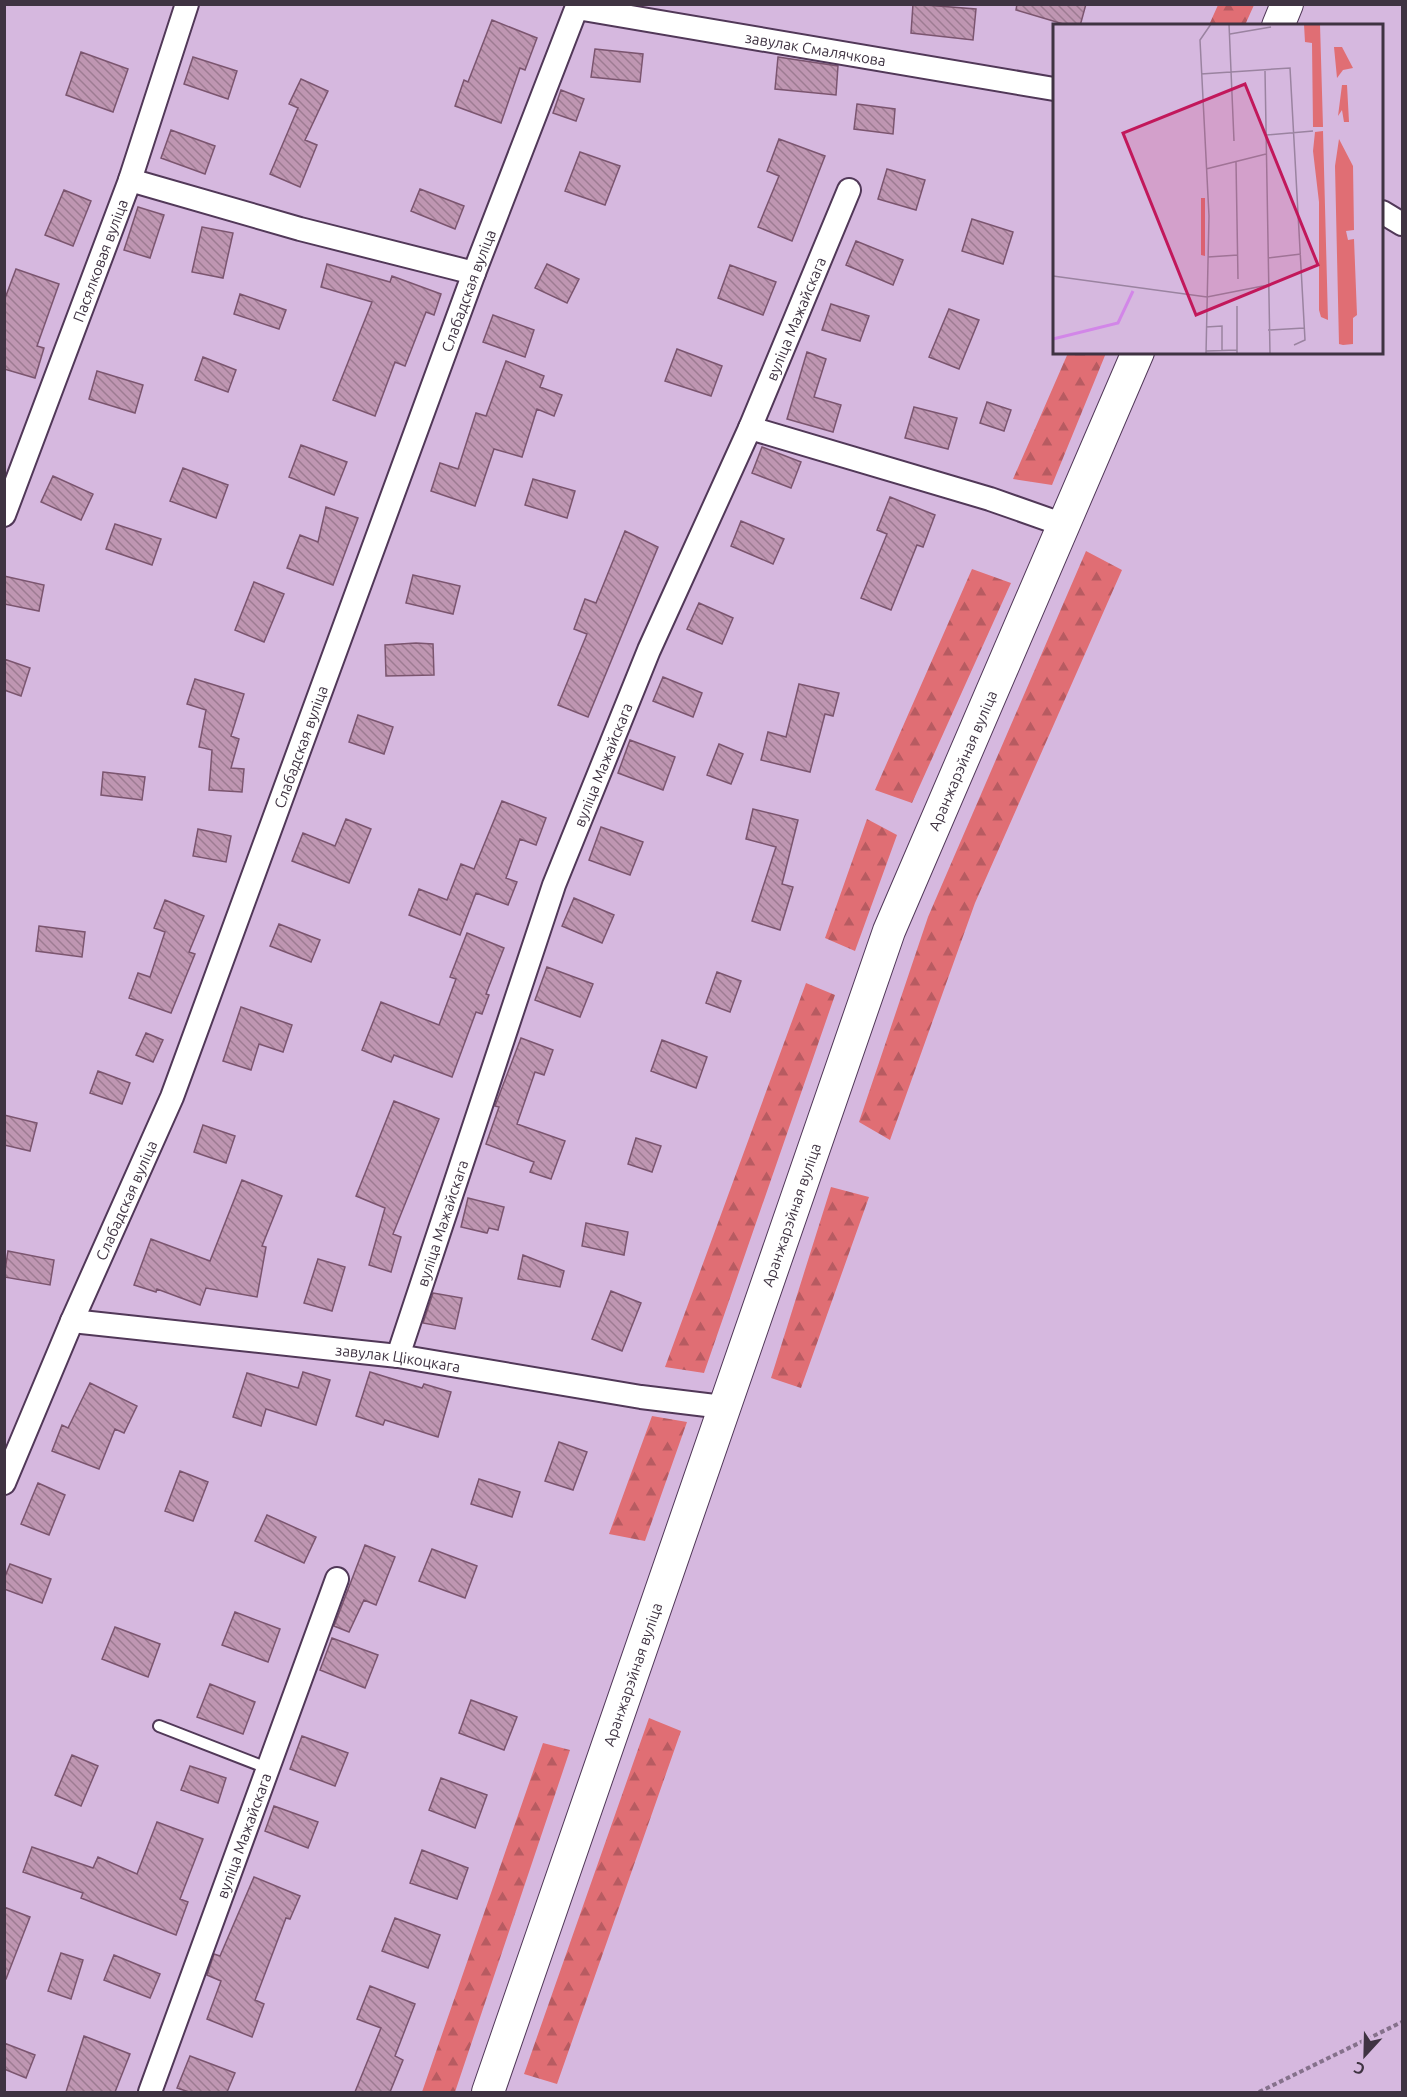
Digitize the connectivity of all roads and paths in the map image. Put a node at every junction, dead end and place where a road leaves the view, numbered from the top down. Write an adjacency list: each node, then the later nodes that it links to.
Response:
1 (187, 4): 6 (street, Пасялковая вуліца)
2 (1287, 4): 4 (main road)
3 (577, 6): 5 (street, завулак Смалячкова); 10 (street, Слабадская вуліца)
4 (1279, 24)
5 (1053, 88)
6 (130, 180): 10 (street); 13 (street, Пасялковая вуліца)
7 (849, 190): 12 (street, вуліца Мажайскага)
8 (1383, 213): 9 (street)
9 (1402, 224)
10 (474, 273): 15 (street, Слабадская вуліца)
11 (1137, 354): 14 (main road, Аранжарэйная вуліца)
12 (750, 428): 14 (street); 16 (street, вуліца Мажайскага)
13 (4, 515)
14 (1064, 525): 17 (main road, Аранжарэйная вуліца)
15 (72, 1321): 16 (street, завулак Цікоцкага); 18 (street, Слабадская вуліца)
16 (398, 1356): 17 (street, завулак Цікоцкага)
17 (723, 1407): 24 (main road, Аранжарэйная вуліца)
18 (4, 1483)
19 (337, 1579): 21 (street, вуліца Мажайскага)
20 (159, 1726): 21 (lane)
21 (267, 1768): 23 (street, вуліца Мажайскага)
22 (1402, 2022): 25 (path)
23 (150, 2092)
24 (488, 2092)
25 (1259, 2092)

